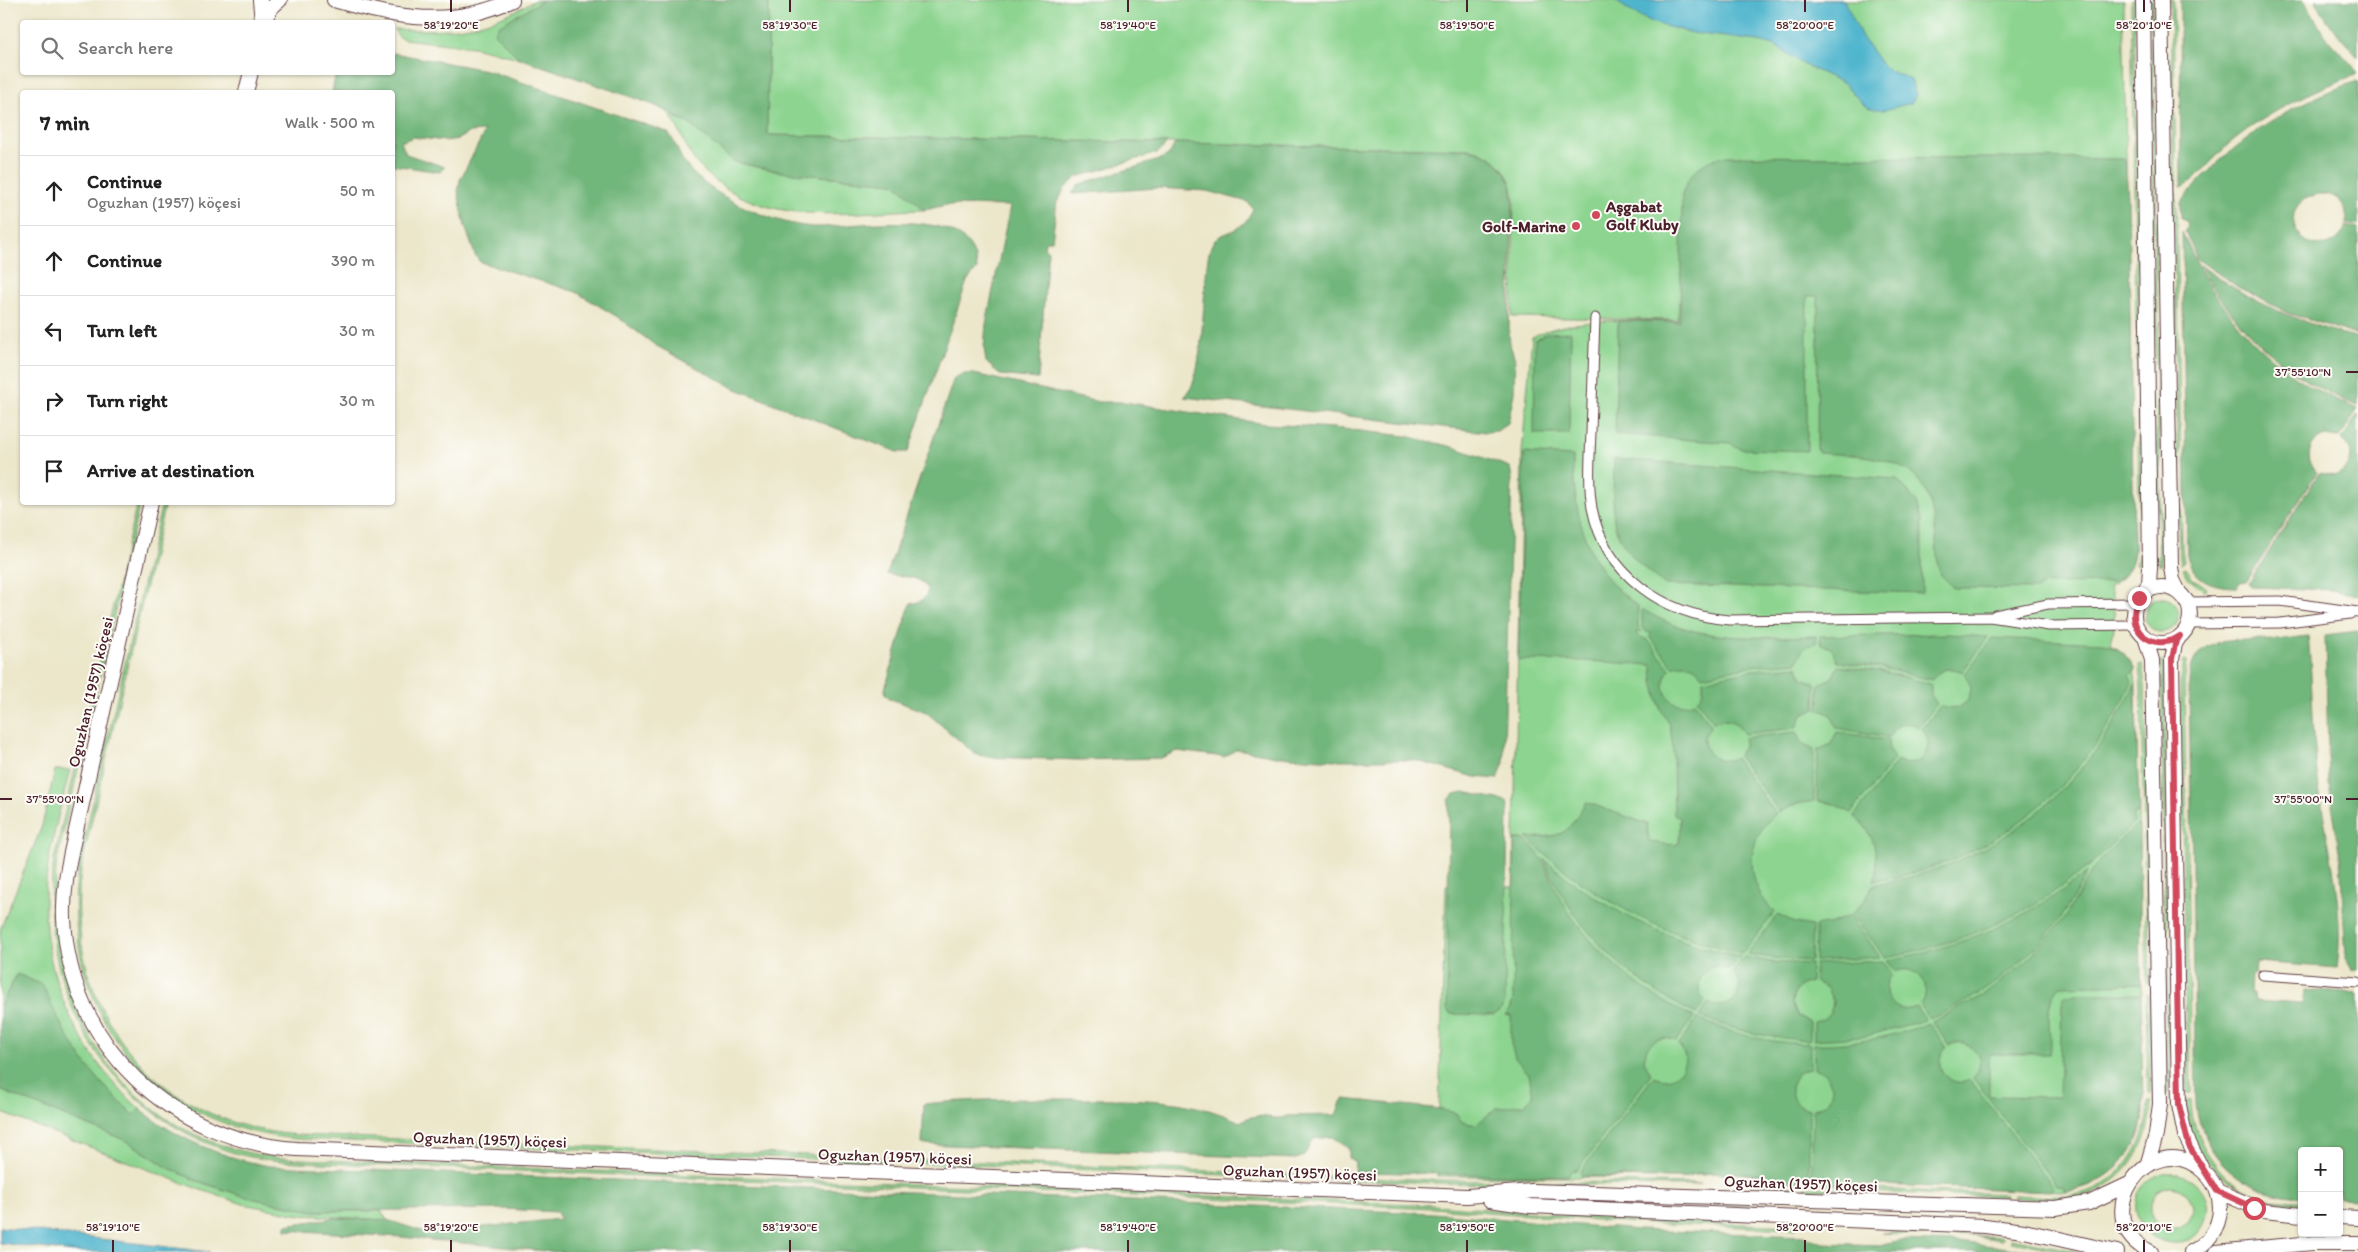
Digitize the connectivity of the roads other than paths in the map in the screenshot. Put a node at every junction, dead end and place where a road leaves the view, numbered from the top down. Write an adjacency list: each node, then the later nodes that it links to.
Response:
1 (260, 0): 7 (main road)
2 (280, 0): 8 (main road)
3 (334, 0): 4 (main road)
4 (512, 0)
5 (2143, 0): 14 (main road)
6 (2161, 0): 13 (main road)
7 (262, 20)
8 (263, 20)
9 (250, 75): 10 (main road)
10 (246, 90)
11 (1595, 318): 16 (street)
12 (151, 505): 27 (main road, Oguzhan (1957) köçesi)
13 (2183, 597): 14 (main road); 15 (street); 17 (main road)
14 (2140, 598): 16 (street); 18 (main road)
15 (2358, 612): 17 (street)
16 (1990, 617): 18 (street)
17 (2188, 624): 19 (main road)
18 (2135, 625): 20 (main road)
19 (2180, 636): 20 (main road); 24 (main road)
20 (2144, 637): 23 (main road)
21 (2263, 975): 22 (street)
22 (2358, 982)
23 (2147, 1166): 24 (main road, Oguzhan (1957) köçesi); 25 (main road, Oguzhan (1957) köçesi)
24 (2202, 1171): 26 (main road, Oguzhan (1957) köçesi)
25 (2129, 1184): 27 (main road, Oguzhan (1957) köçesi); 33 (main road, Oguzhan (1957) köçesi)
26 (2217, 1191): 28 (main road); 34 (main road)
27 (1467, 1196): 32 (main road, Oguzhan (1957) köçesi)
28 (2298, 1215)
29 (2343, 1217): 30 (main road)
30 (2358, 1218)
31 (2358, 1243): 35 (main road)
32 (2117, 1252)
33 (2151, 1252)
34 (2191, 1252)
35 (2216, 1252)

